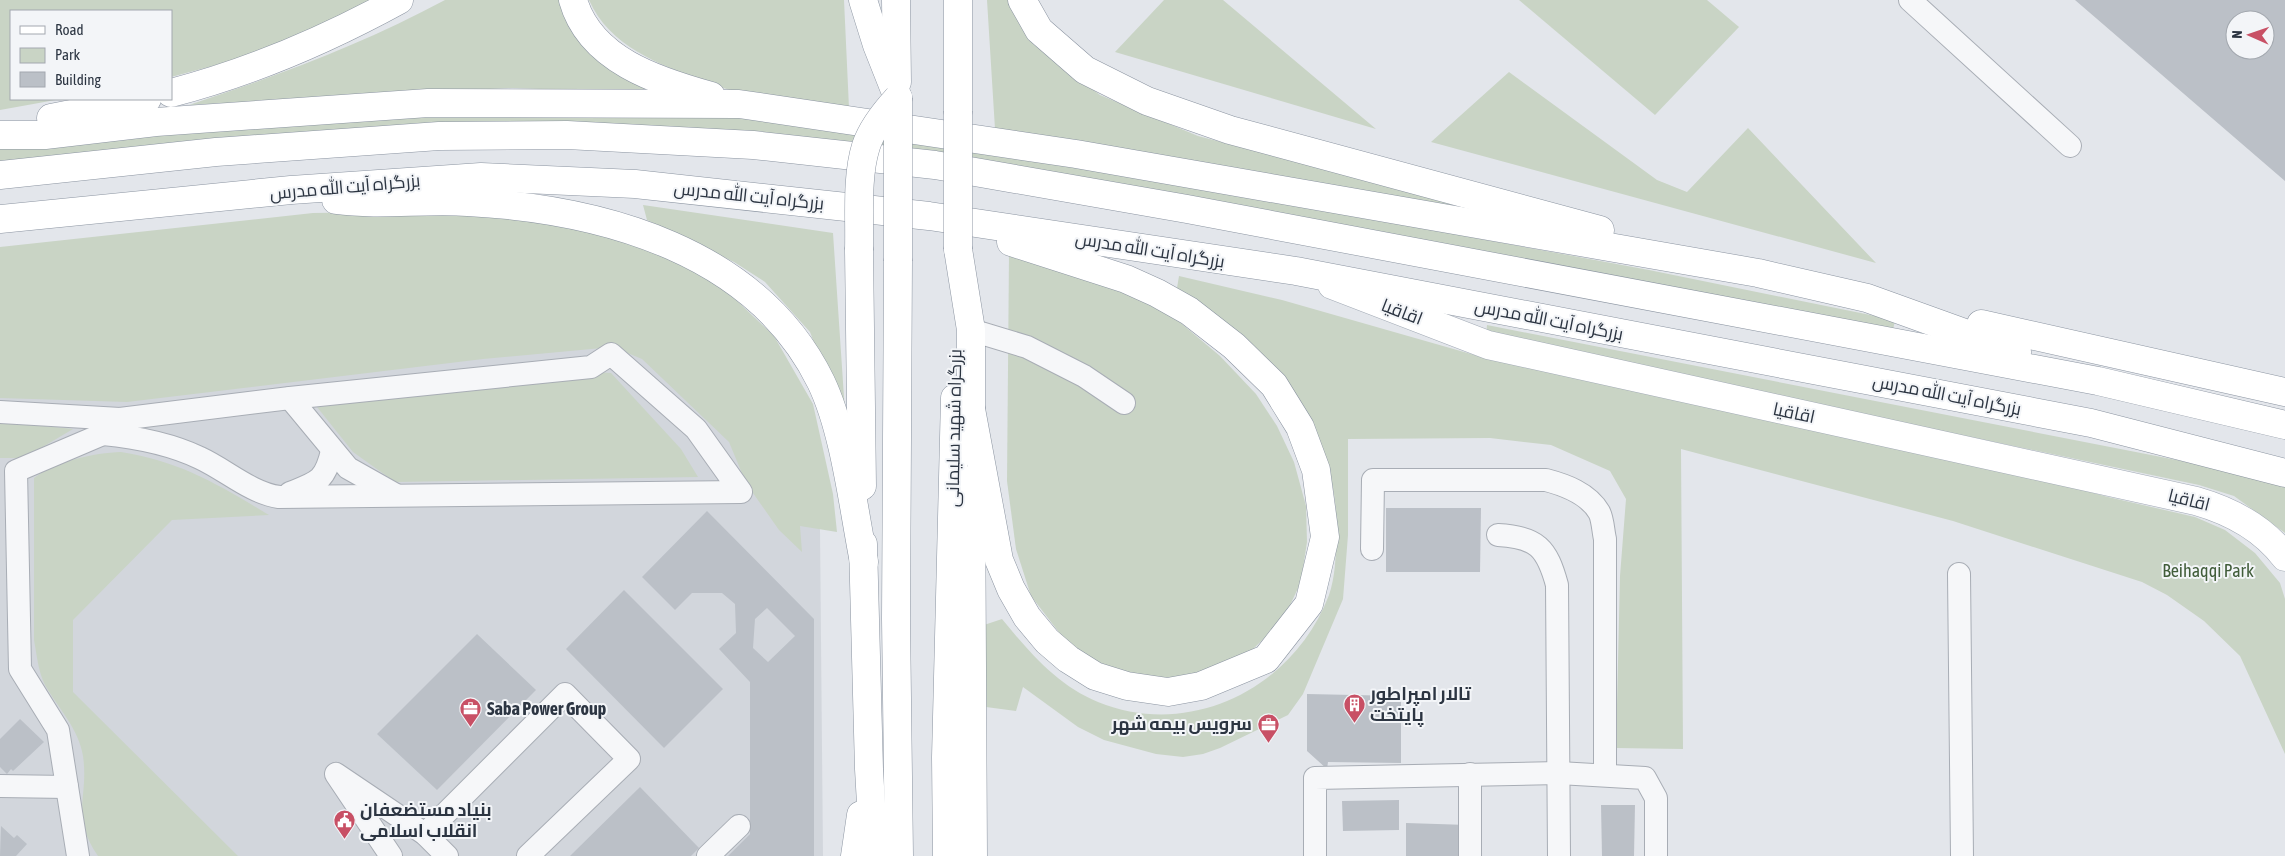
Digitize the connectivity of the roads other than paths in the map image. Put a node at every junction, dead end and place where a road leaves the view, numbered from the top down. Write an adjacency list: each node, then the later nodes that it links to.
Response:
1 (398, 0): 8 (main road)
2 (573, 0): 11 (main road)
3 (862, 0): 9 (main road)
4 (896, 0): 9 (main road)
5 (958, 0): 19 (main road, بزرگراه شهید سلیمانی, bridge)
6 (1022, 0): 21 (main road)
7 (1910, 0): 14 (lane)
8 (172, 93)
9 (898, 98): 41 (main road, bridge); 58 (main road, bridge)
10 (142, 100): 12 (main road)
11 (739, 104): 13 (main road); 21 (main road)
12 (0, 130)
13 (0, 135)
14 (2070, 146)
15 (0, 175): 24 (main road)
16 (291, 190): 17 (main road, بزرگراه آیت الله مدرس); 18 (main road, بزرگراه آیت الله مدرس); 41 (main road)
17 (929, 216): 20 (main road, بزرگراه آیت الله مدرس); 28 (main road)
18 (0, 220)
19 (958, 249): 23 (main road); 59 (main road, بزرگراه شهید سلیمانی)
20 (1296, 271): 35 (main road, بزرگراه آیت الله مدرس); 40 (main road, اقاقیا)
21 (1758, 273): 22 (main road)
22 (1867, 298): 24 (main road); 25 (main road)
23 (971, 330): 27 (lane); 28 (main road)
24 (2098, 381): 31 (main road)
25 (2285, 392)
26 (290, 398): 30 (lane); 33 (lane); 36 (lane)
27 (1124, 403)
28 (971, 409): 51 (main road)
29 (0, 412): 30 (lane)
30 (120, 419): 32 (lane)
31 (2285, 425)
32 (103, 434): 34 (lane); 37 (lane)
33 (332, 451): 36 (lane); 37 (lane)
34 (8, 471): 48 (lane)
35 (2285, 472)
36 (397, 496): 37 (lane)
37 (280, 497)
38 (1498, 535): 45 (lane)
39 (1372, 549): 46 (lane)
40 (2285, 557)
41 (864, 562): 43 (main road)
42 (1959, 574): 64 (lane)
43 (869, 769): 56 (main road); 57 (main road)
44 (1470, 774): 45 (lane); 60 (lane); 61 (lane)
45 (1559, 774): 46 (lane); 62 (lane)
46 (1605, 774): 63 (lane)
47 (0, 786): 48 (lane)
48 (67, 787): 52 (lane)
49 (739, 826): 55 (lane)
50 (432, 848): 53 (lane); 54 (lane)
51 (974, 850)
52 (78, 856)
53 (391, 856)
54 (528, 856)
55 (708, 856)
56 (855, 856)
57 (874, 856)
58 (899, 856)
59 (947, 856)
60 (1315, 856)
61 (1470, 856)
62 (1559, 856)
63 (1656, 856)
64 (1962, 856)

